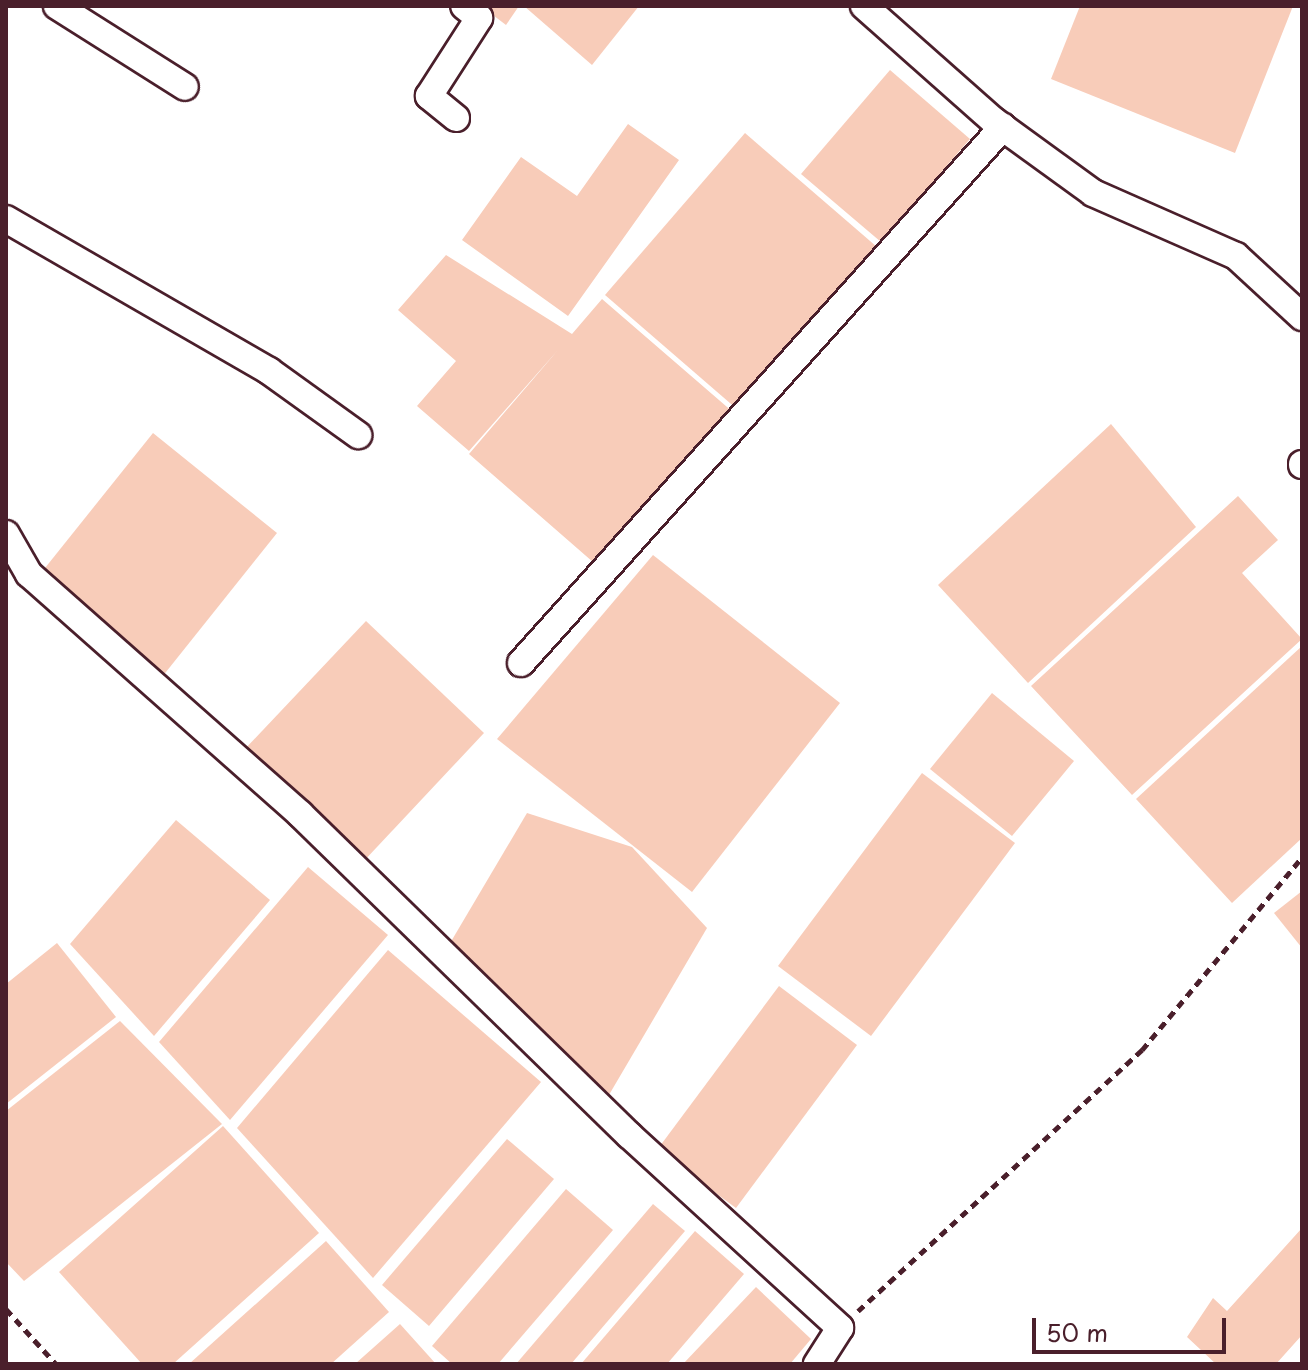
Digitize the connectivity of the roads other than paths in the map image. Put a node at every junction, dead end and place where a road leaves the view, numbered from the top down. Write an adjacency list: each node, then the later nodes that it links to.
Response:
1 (57, 6): 4 (street)
2 (464, 6): 5 (street)
3 (864, 6): 6 (street)
4 (185, 87)
5 (456, 118)
6 (1003, 127): 8 (street); 11 (street)
7 (6, 219): 9 (street)
8 (1302, 317)
9 (358, 435)
10 (6, 534): 12 (street)
11 (521, 663)
12 (817, 1364)

